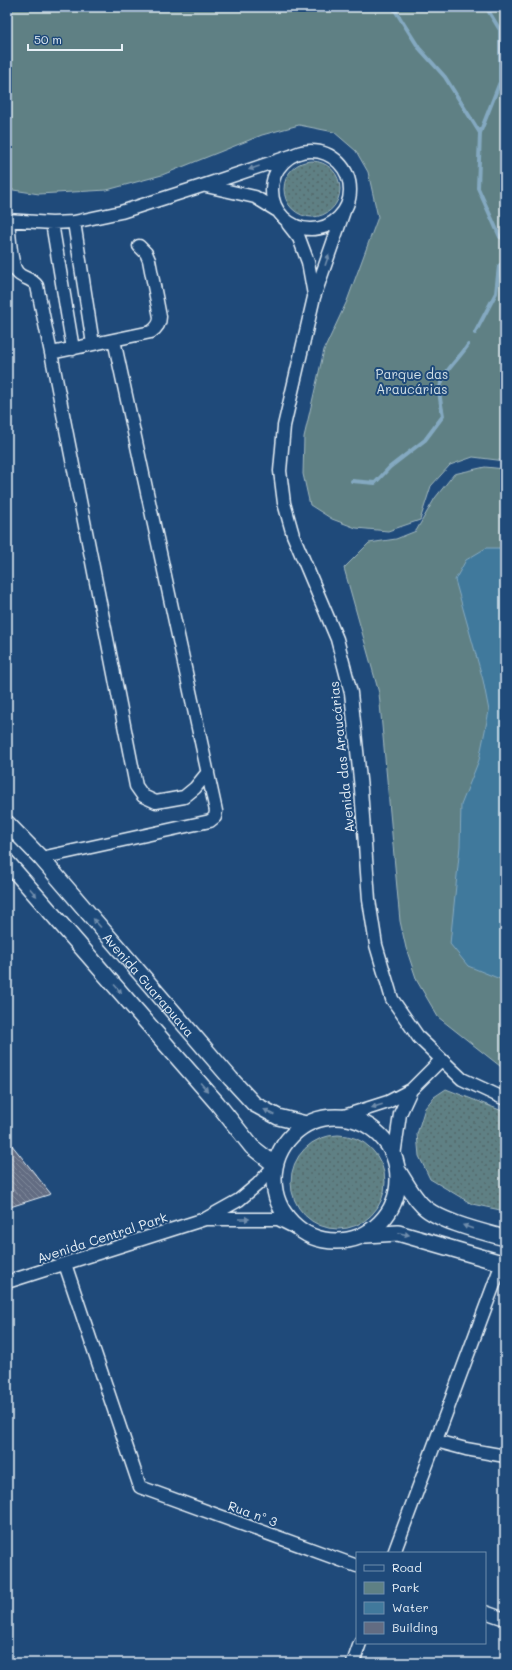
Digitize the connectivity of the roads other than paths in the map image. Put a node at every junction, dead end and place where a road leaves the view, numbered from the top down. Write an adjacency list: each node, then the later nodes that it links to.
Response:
1 (291, 156): 2 (street, Avenida das Araucárias, one-way to 2); 3 (street, Avenida das Araucárias); 4 (street, Avenida das Araucárias)
2 (205, 185): 3 (street, Avenida das Araucárias); 7 (street, Avenida das Araucárias)
3 (276, 210): 6 (street, Avenida das Araucárias)
4 (344, 211): 6 (street, Avenida das Araucárias); 12 (street, Avenida das Araucárias, one-way to 4)
5 (7, 220): 8 (street, Avenida das Araucárias); 16 (street)
6 (284, 220): 12 (street, Avenida das Araucárias)
7 (74, 222): 8 (street, Avenida das Araucárias); 10 (street)
8 (52, 223): 11 (street)
9 (139, 246): 13 (street)
10 (79, 263): 11 (street); 14 (street)
11 (59, 268): 15 (street)
12 (314, 297): 21 (street, Avenida das Araucárias)
13 (114, 340): 14 (street); 17 (street)
14 (93, 344): 15 (street)
15 (74, 349): 16 (street)
16 (52, 354): 17 (street)
17 (208, 772): 19 (street)
18 (7, 823): 19 (street, Avenida Guarapuava)
19 (41, 858): 25 (street, Avenida Guarapuava, one-way to 19)
20 (7, 862): 27 (street, Avenida Guarapuava, one-way to 27)
21 (441, 1060): 22 (street); 23 (street, Avenida das Araucárias)
22 (411, 1090): 24 (street, one-way to 24); 26 (street)
23 (505, 1099)
24 (341, 1116): 25 (street); 26 (street)
25 (306, 1124): 27 (street)
26 (394, 1156): 28 (street)
27 (275, 1165): 29 (street); 30 (street)
28 (398, 1172): 31 (street); 32 (street, one-way to 28)
29 (205, 1219): 30 (street, one-way to 30); 34 (street, Avenida Central Park)
30 (298, 1229): 31 (street)
31 (366, 1234): 33 (street, one-way to 33)
32 (505, 1238)
33 (503, 1263): 36 (street)
34 (65, 1264): 35 (street, Avenida Central Park); 39 (street, Rua nº 3)
35 (7, 1282)
36 (436, 1441): 37 (street); 38 (street)
37 (505, 1456)
38 (394, 1552)
39 (356, 1566)
40 (486, 1612): 41 (street)
41 (505, 1619)
42 (360, 1644): 43 (street)
43 (353, 1663)

